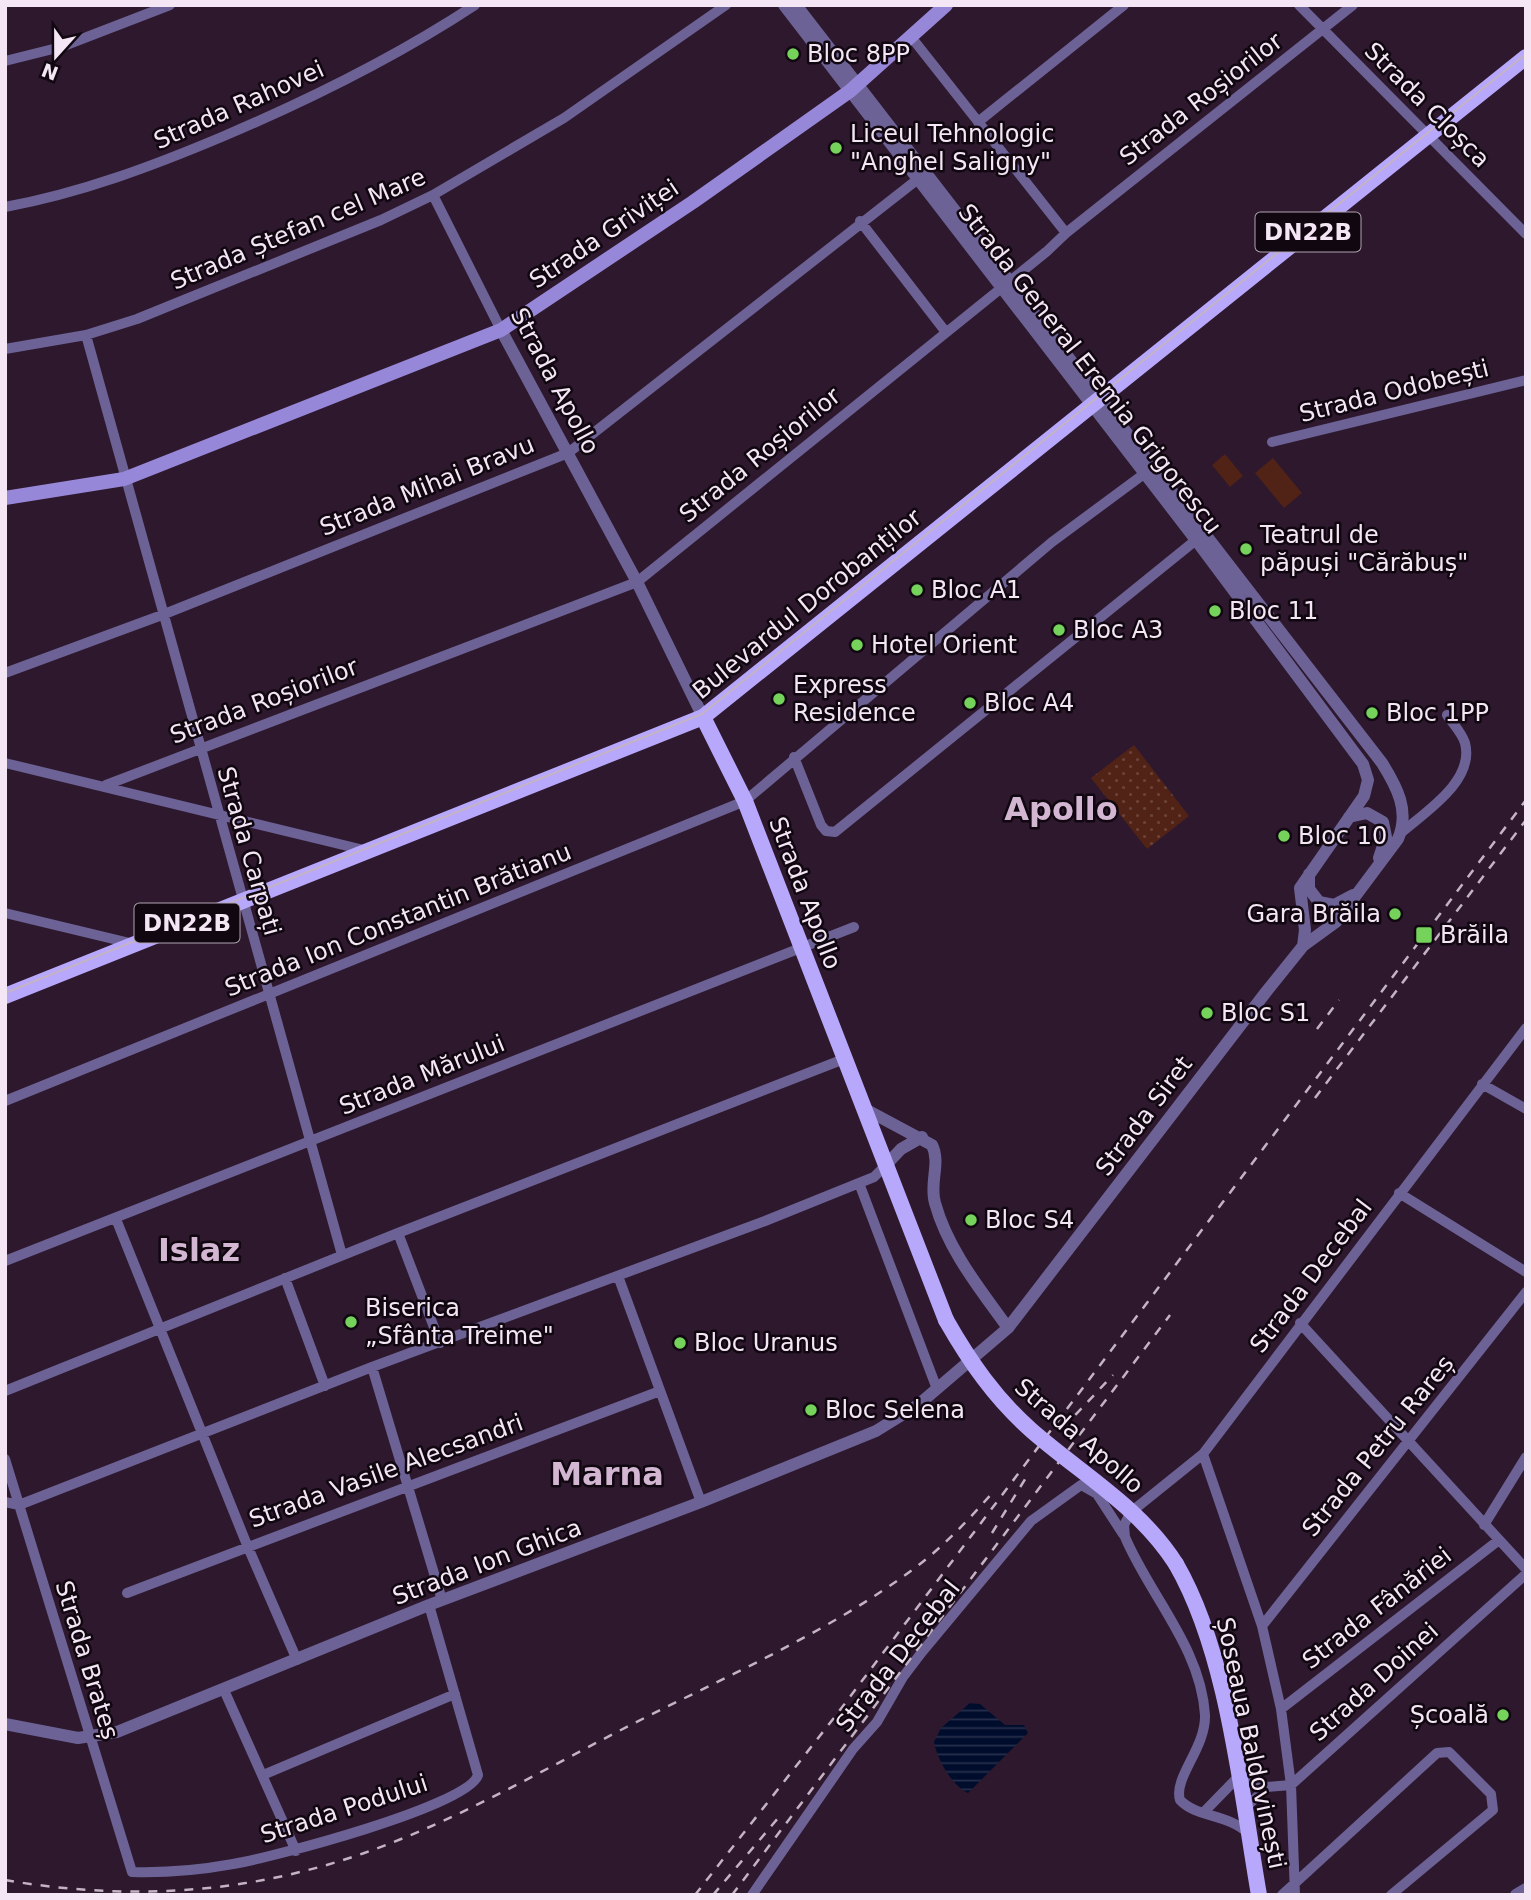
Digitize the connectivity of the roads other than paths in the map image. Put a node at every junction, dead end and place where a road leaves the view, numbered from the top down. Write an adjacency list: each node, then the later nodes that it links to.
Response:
1 (170, 5): 13 (street)
2 (475, 5): 19 (street, Strada Rahovei)
3 (726, 5): 18 (street, Strada Ștefan cel Mare)
4 (784, 5): 14 (street, Strada General Eremia Grigorescu)
5 (796, 5): 14 (street, Strada General Eremia Grigorescu)
6 (946, 5): 11 (main road, Strada Griviței)
7 (1124, 5): 15 (street)
8 (1299, 5): 10 (street, Strada Cloșca)
9 (1353, 5): 10 (street, Strada Roșiorilor)
10 (1323, 29): 16 (street, Strada Cloșca); 21 (street, Strada Roșiorilor)
11 (912, 38): 14 (main road, Strada Griviței); 15 (street)
12 (1526, 57): 16 (main road, Bulevardul Dorobanților / DN22B)
13 (5, 61)
14 (854, 88): 17 (street, Strada General Eremia Grigorescu); 23 (street, Strada General Eremia Grigorescu); 24 (main road, Strada Griviței)
15 (978, 122): 21 (street)
16 (1428, 136): 22 (street, Strada Cloșca); 29 (main road, Bulevardul Dorobanților / DN22B)
17 (918, 179): 20 (street, Strada Mihai Bravu); 23 (street, Strada General Eremia Grigorescu)
18 (433, 195): 24 (street, Strada Apollo); 26 (street, Strada Ștefan cel Mare)
19 (5, 207)
20 (860, 221): 25 (street); 31 (street, Strada Mihai Bravu)
21 (1066, 233): 23 (street, Strada Roșiorilor)
22 (1526, 234)
23 (1005, 284): 25 (street, Strada Roșiorilor); 29 (street, Strada General Eremia Grigorescu)
24 (501, 330): 31 (street, Strada Apollo); 33 (main road, Strada Griviței)
25 (945, 331): 36 (street, Strada Roșiorilor)
26 (86, 335): 27 (street, Strada Ștefan cel Mare); 33 (street, Strada Carpați)
27 (5, 349)
28 (1526, 380): 30 (street, Strada Odobești)
29 (1095, 403): 32 (street, Strada General Eremia Grigorescu); 40 (main road, Bulevardul Dorobanților / DN22B)
30 (1272, 442)
31 (568, 453): 36 (street, Strada Apollo); 37 (street, Strada Mihai Bravu)
32 (1148, 471): 35 (street, Strada General Eremia Grigorescu); 42 (street, Strada Ion Constantin Brătianu); 48 (street, Strada General Eremia Grigorescu)
33 (124, 479): 34 (main road, Strada Griviței); 37 (street, Strada Carpați)
34 (5, 498)
35 (1196, 540): 42 (street); 47 (street, Strada General Eremia Grigorescu)
36 (637, 582): 40 (street, Strada Apollo); 41 (street, Strada Roșiorilor)
37 (162, 615): 38 (street, Strada Mihai Bravu); 41 (street, Strada Carpați)
38 (5, 673)
39 (1447, 715): 48 (street)
40 (703, 717): 45 (main road, Strada Apollo); 49 (main road, Bulevardul Dorobanților / DN22B)
41 (198, 748): 44 (street, Strada Roșiorilor); 46 (street, Strada Carpați)
42 (794, 757): 45 (street, Strada Ion Constantin Brătianu)
43 (5, 763): 44 (street)
44 (106, 785): 46 (street)
45 (745, 801): 58 (main road, Strada Apollo); 60 (street, Strada Ion Constantin Brătianu)
46 (216, 812): 49 (street); 53 (street, Strada Carpați)
47 (1349, 818): 50 (street, Strada General Eremia Grigorescu); 51 (street, Strada Siret)
48 (1401, 833): 51 (street, Strada Siret)
49 (368, 851): 53 (main road, Bulevardul Dorobanților / DN22B)
50 (1310, 870): 52 (street); 57 (street, Strada General Eremia Grigorescu)
51 (1374, 872): 52 (street, Strada Siret)
52 (1357, 893): 57 (street, Strada Siret)
53 (242, 901): 56 (main road, Bulevardul Dorobanților / DN22B); 60 (street, Strada Carpați)
54 (5, 913): 56 (street)
55 (854, 927): 58 (street, Strada Mărului)
56 (134, 944): 59 (main road, Bulevardul Dorobanților / DN22B)
57 (1303, 946): 81 (street, Strada Siret)
58 (802, 947): 62 (main road, Strada Apollo); 68 (street, Strada Mărului)
59 (5, 996)
60 (268, 996): 64 (street, Strada Ion Constantin Brătianu); 68 (street, Strada Carpați)
61 (1526, 1028): 63 (street, Strada Decebal)
62 (844, 1059): 65 (main road, Strada Apollo); 73 (street)
63 (1482, 1084): 66 (street); 71 (street, Strada Decebal)
64 (5, 1101)
65 (863, 1108): 67 (street); 69 (main road, Strada Apollo)
66 (1526, 1109)
67 (922, 1137): 69 (street); 81 (street)
68 (308, 1141): 72 (street, Strada Mărului); 74 (street, Strada Carpați)
69 (886, 1165): 70 (street); 103 (main road, Strada Apollo, bridge)
70 (859, 1183): 77 (street); 87 (street)
71 (1399, 1193): 76 (street); 80 (street, Strada Decebal)
72 (116, 1219): 75 (street, Strada Mărului); 82 (street)
73 (398, 1233): 74 (street); 83 (street)
74 (342, 1255): 78 (street)
75 (5, 1261)
76 (1526, 1272)
77 (618, 1276): 83 (street); 89 (street)
78 (285, 1278): 82 (street); 86 (street)
79 (1526, 1292): 91 (street, Strada Petru Rareș)
80 (1300, 1323): 91 (street); 92 (street, Strada Decebal)
81 (1008, 1328): 85 (street, Strada Siret)
82 (162, 1329): 88 (street); 90 (street)
83 (440, 1343): 84 (street)
84 (372, 1367): 86 (street); 95 (street)
85 (965, 1367): 87 (street, Strada Ion Ghica)
86 (325, 1386): 90 (street)
87 (937, 1389): 97 (street, Strada Ion Ghica)
88 (5, 1391)
89 (660, 1391): 95 (street, Strada Vasile Alecsandri); 97 (street)
90 (204, 1433): 98 (street); 102 (street)
91 (1406, 1440): 99 (street); 108 (street, Strada Petru Rareș)
92 (1203, 1454): 100 (street, Strada Decebal); 108 (street)
93 (1526, 1457): 99 (street)
94 (5, 1459): 98 (street, Strada Brateș)
95 (405, 1485): 102 (street, Strada Vasile Alecsandri); 106 (street)
96 (5, 1502): 98 (street)
97 (702, 1502): 106 (street, Strada Ion Ghica)
98 (19, 1505): 114 (street, Strada Brateș)
99 (1484, 1525): 101 (street)
100 (1125, 1537): 120 (street, Strada Decebal); 126 (street, Strada Decebal)
101 (1499, 1541): 104 (street); 112 (street, Strada Fânăriei)
102 (247, 1545): 105 (street, Strada Vasile Alecsandri); 109 (street)
103 (1176, 1564): 116 (main road, Șoseaua Baldovinești)
104 (1526, 1571): 117 (street, Strada Doinei)
105 (127, 1592)
106 (442, 1600): 107 (street, Strada Ion Ghica)
107 (429, 1605): 109 (street, Strada Ion Ghica); 111 (street)
108 (1262, 1626): 112 (street)
109 (297, 1660): 110 (street, Strada Ion Ghica)
110 (224, 1690): 114 (street, Strada Ion Ghica); 115 (street)
111 (455, 1694): 115 (street); 122 (street, Strada Podului)
112 (1281, 1710): 117 (street)
113 (5, 1724): 114 (street, Strada Ion Ghica)
114 (89, 1738): 123 (street, Strada Brateș)
115 (263, 1775): 122 (street)
116 (1239, 1776): 118 (street); 119 (main road, Șoseaua Baldovinești); 120 (street)
117 (1291, 1785): 118 (street); 124 (street)
118 (1267, 1787): 119 (street)
119 (1244, 1809): 121 (main road, Șoseaua Baldovinești)
120 (1203, 1813): 121 (street, Strada Decebal)
121 (1248, 1833): 127 (main road, Șoseaua Baldovinești)
122 (296, 1851): 123 (street, Strada Podului)
123 (132, 1872)
124 (1295, 1889): 128 (street); 129 (street)
125 (1526, 1889): 130 (street)
126 (752, 1895)
127 (1259, 1895)
128 (1282, 1895)
129 (1391, 1895)
130 (1517, 1895)

